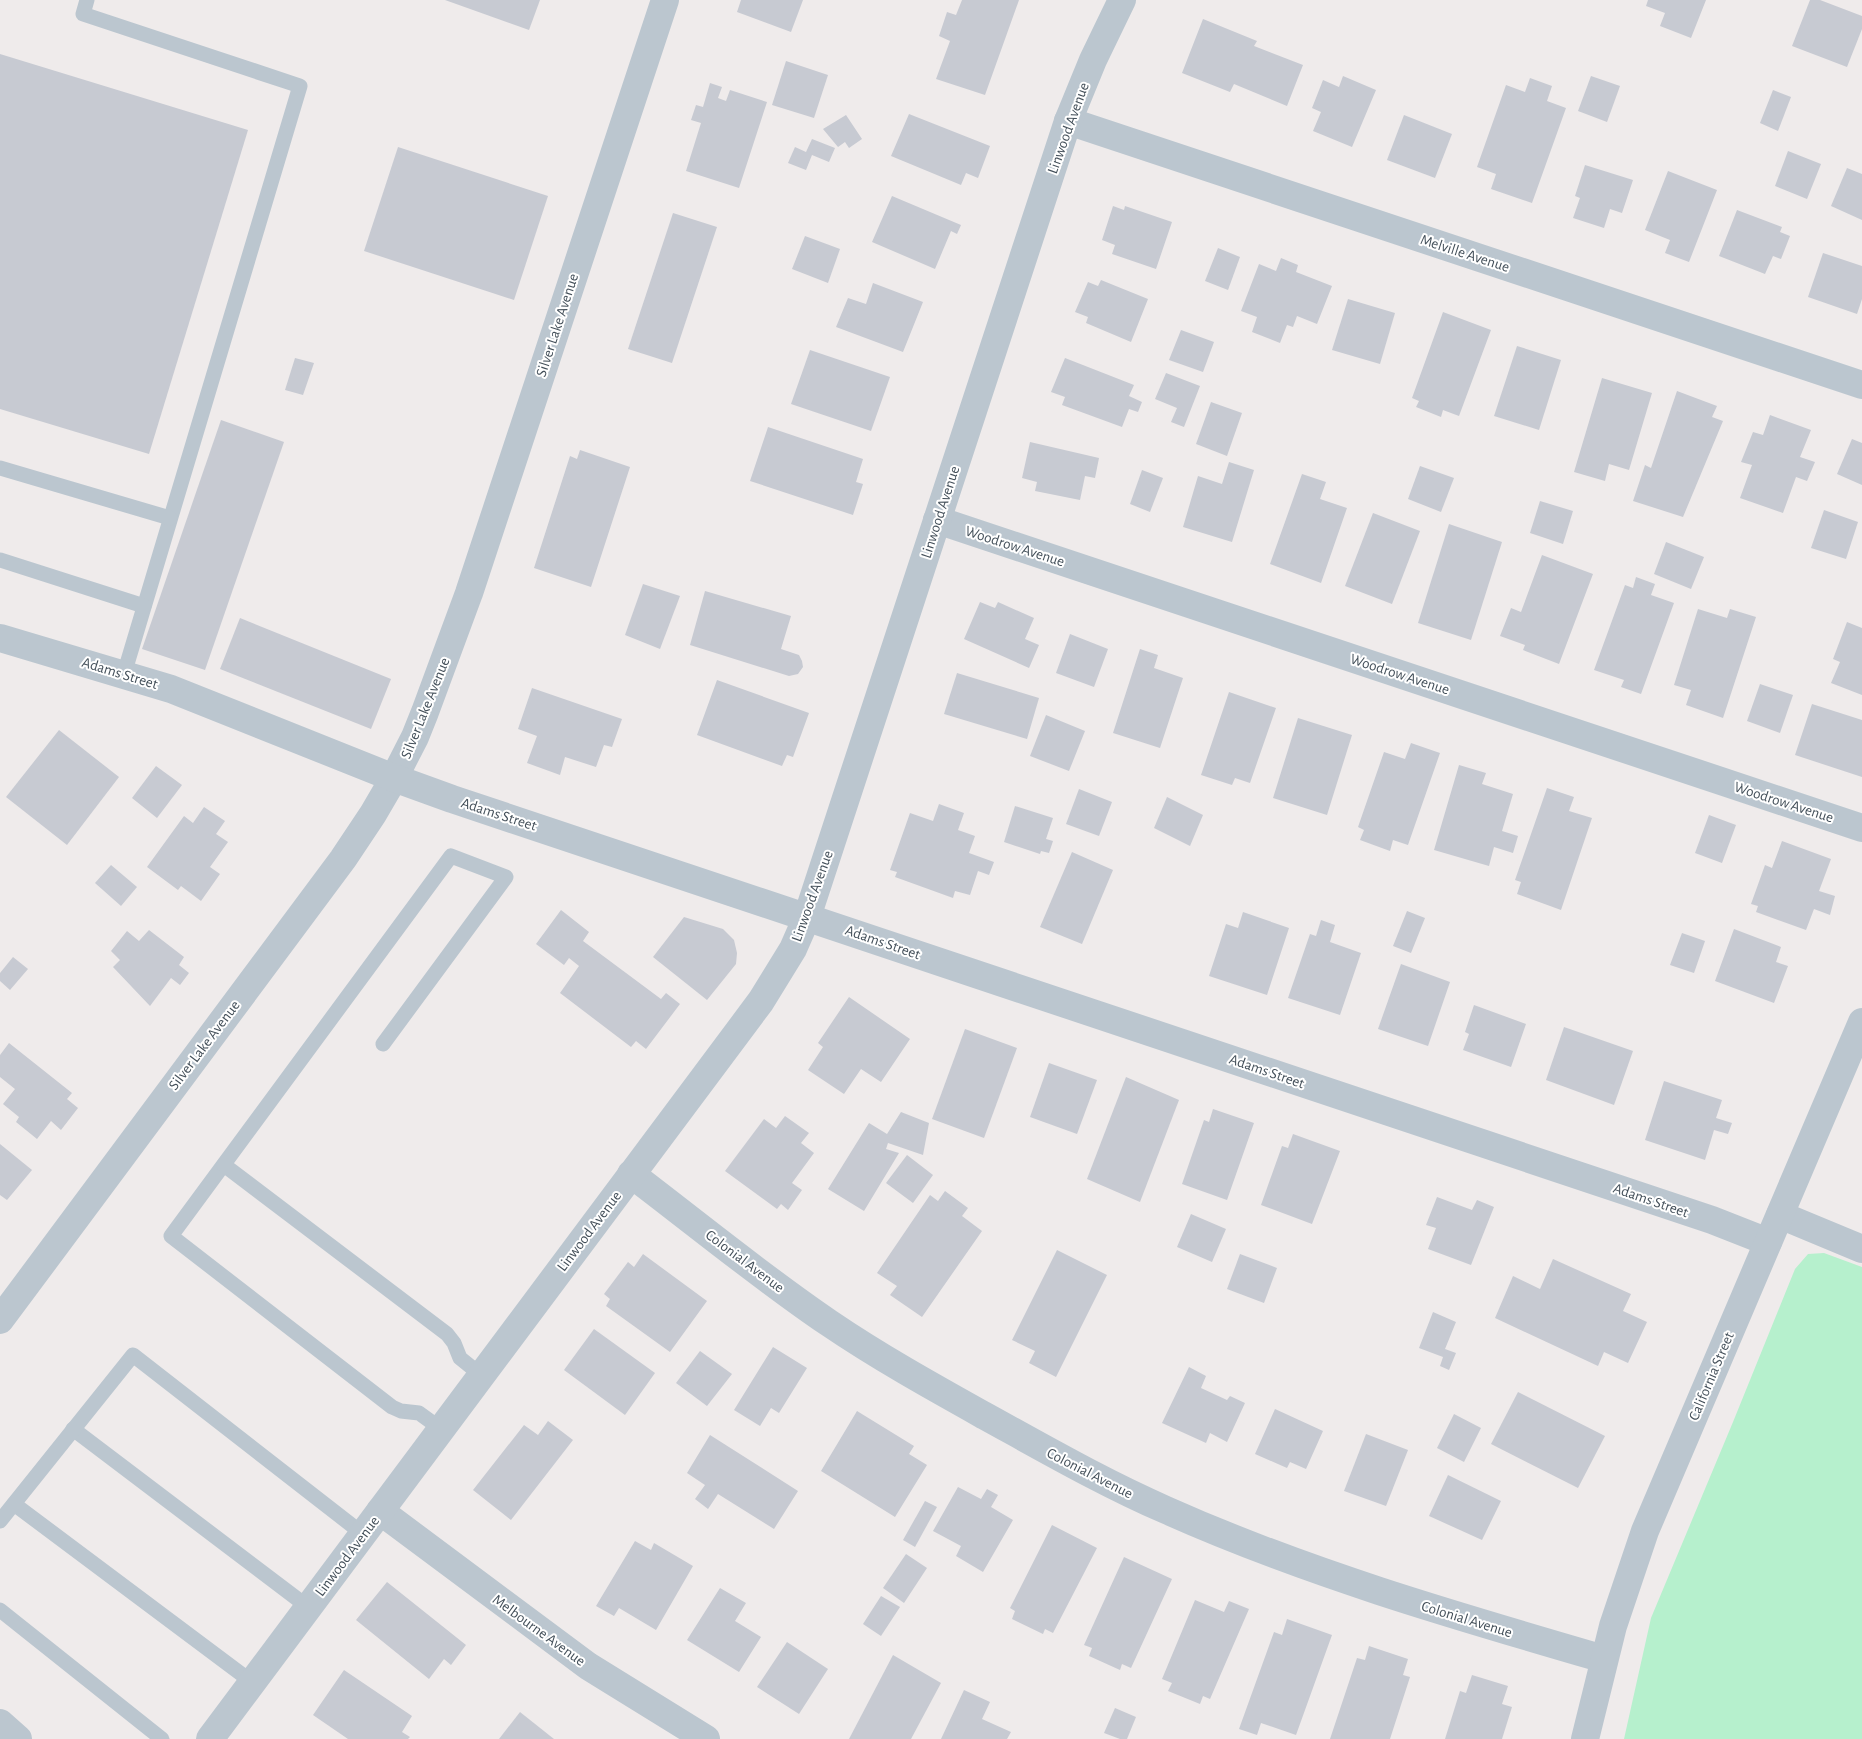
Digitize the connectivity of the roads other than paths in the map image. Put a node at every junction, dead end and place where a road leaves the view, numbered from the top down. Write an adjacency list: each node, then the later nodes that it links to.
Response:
1 (87, 0): 7 (lane)
2 (665, 0): 13 (street, Silver Lake Avenue)
3 (1122, 0): 4 (street, Linwood Avenue)
4 (1068, 121): 5 (street, Melville Avenue); 8 (street, Linwood Avenue)
5 (1862, 385)
6 (0, 468): 7 (lane)
7 (170, 518): 10 (lane)
8 (937, 520): 14 (street, Woodrow Avenue); 15 (street, Linwood Avenue)
9 (0, 560): 10 (lane)
10 (144, 606): 12 (lane)
11 (0, 638): 12 (street, Adams Street)
12 (124, 674): 13 (street, Adams Street)
13 (394, 778): 15 (street, Adams Street); 23 (street, Silver Lake Avenue)
14 (1862, 828)
15 (807, 917): 19 (street, Linwood Avenue); 21 (street, Adams Street)
16 (1862, 1022): 20 (street, California Street)
17 (383, 1044): 18 (lane)
18 (224, 1165): 24 (lane); 26 (lane)
19 (632, 1174): 24 (street, Linwood Avenue); 33 (street, Colonial Avenue)
20 (1780, 1215): 21 (street, California Street); 22 (street)
21 (1768, 1242): 33 (street, California Street)
22 (1862, 1248)
23 (0, 1320)
24 (481, 1375): 26 (street, Linwood Avenue)
25 (73, 1429): 27 (lane); 30 (lane); 31 (lane)
26 (442, 1429): 28 (street, Linwood Avenue)
27 (14, 1504): 29 (lane); 34 (lane)
28 (380, 1511): 30 (street, Linwood Avenue); 39 (street, Melbourne Avenue)
29 (0, 1521)
30 (363, 1534): 31 (street, Linwood Avenue)
31 (308, 1608): 34 (street, Linwood Avenue)
32 (0, 1610): 37 (lane)
33 (1604, 1659): 40 (street, California Street)
34 (252, 1682): 38 (street, Linwood Avenue)
35 (0, 1723): 36 (street)
36 (18, 1739)
37 (162, 1739)
38 (210, 1739)
39 (706, 1739)
40 (1585, 1739)

